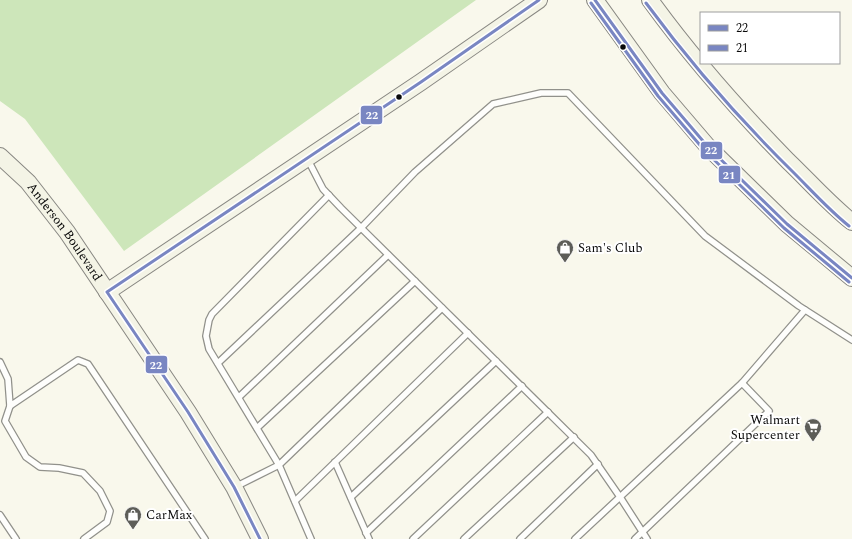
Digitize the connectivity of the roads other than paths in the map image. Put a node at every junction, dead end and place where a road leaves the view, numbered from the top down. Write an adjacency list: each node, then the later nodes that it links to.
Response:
1 (539, 0): 5 (street)
2 (595, 0): 10 (street)
3 (650, 0): 7 (street)
4 (0, 156): 12 (street, Anderson Boulevard)
5 (307, 158): 6 (lane); 12 (street)
6 (329, 195): 8 (lane); 19 (lane)
7 (852, 222)
8 (361, 228): 9 (lane); 14 (lane); 19 (lane)
9 (388, 255): 11 (lane); 22 (lane)
10 (852, 278)
11 (415, 281): 13 (lane); 25 (lane)
12 (108, 292): 30 (street, Anderson Boulevard)
13 (442, 308): 15 (lane); 29 (lane)
14 (805, 310): 16 (lane); 20 (lane)
15 (468, 333): 17 (lane); 27 (lane)
16 (852, 340)
17 (496, 360): 21 (lane); 32 (lane)
18 (0, 362): 23 (lane)
19 (218, 363): 22 (lane)
20 (742, 383): 31 (lane); 35 (lane)
21 (522, 386): 24 (lane); 36 (lane)
22 (239, 397): 25 (lane)
23 (10, 406): 38 (lane); 39 (lane)
24 (548, 412): 26 (lane); 43 (lane)
25 (258, 428): 29 (lane)
26 (574, 438): 28 (lane); 44 (lane)
27 (335, 462): 32 (lane); 33 (lane)
28 (598, 464): 31 (lane); 45 (lane)
29 (279, 465): 30 (lane); 33 (lane)
30 (234, 487): 40 (street, Anderson Boulevard)
31 (620, 497): 35 (lane); 46 (lane)
32 (350, 498): 36 (lane)
33 (295, 501): 41 (lane)
34 (0, 515): 37 (lane)
35 (643, 532): 47 (lane); 48 (lane)
36 (366, 533): 42 (lane)
37 (16, 539)
38 (84, 539)
39 (205, 539)
40 (260, 539)
41 (311, 539)
42 (369, 539)
43 (413, 539)
44 (464, 539)
45 (520, 539)
46 (576, 539)
47 (635, 539)
48 (647, 539)

